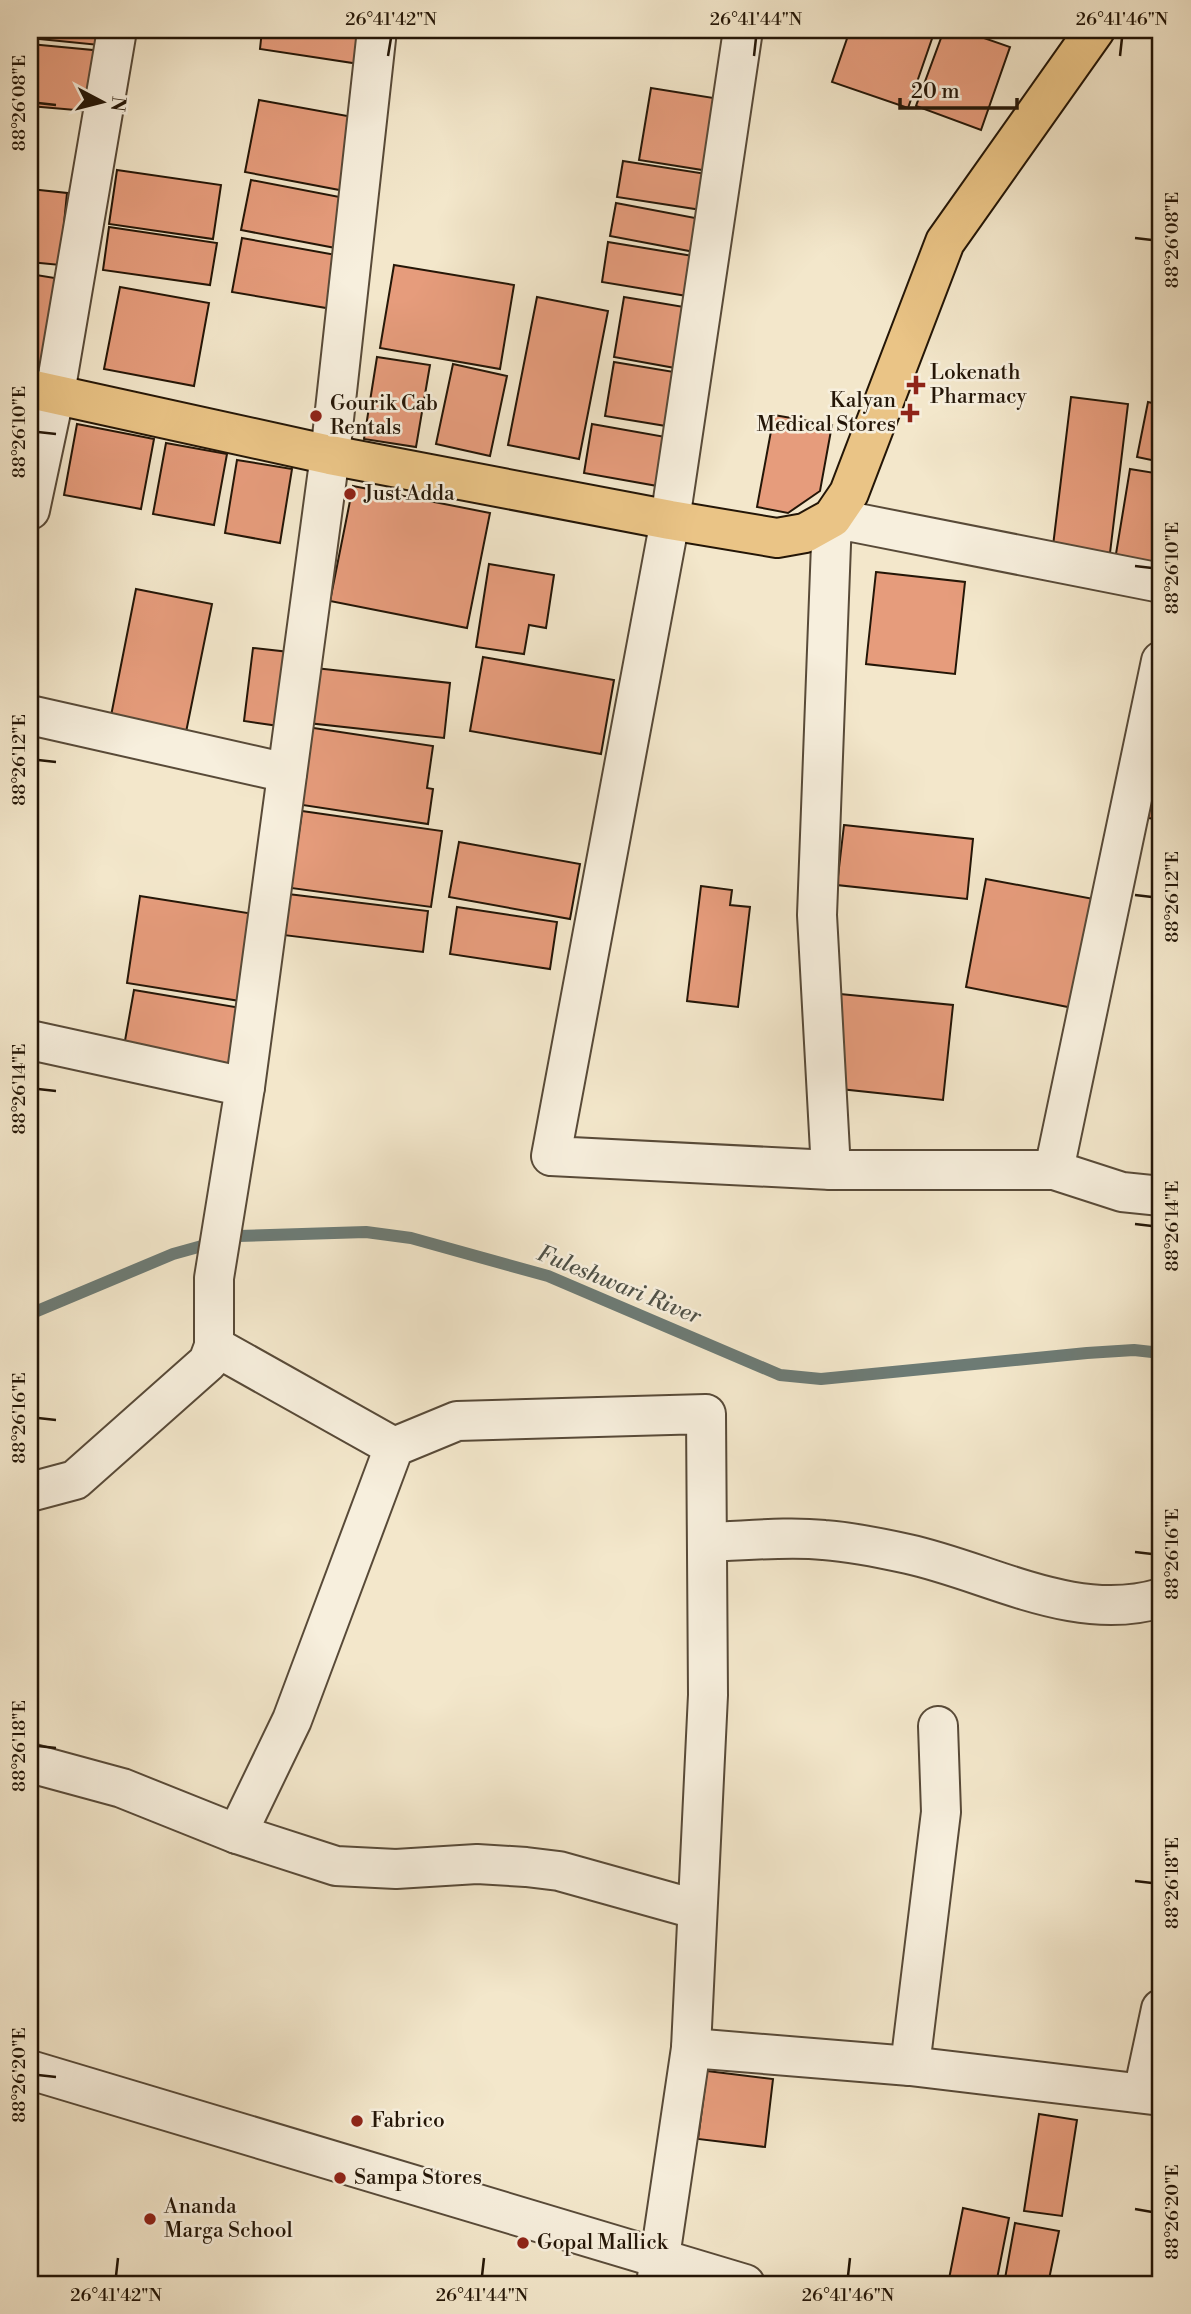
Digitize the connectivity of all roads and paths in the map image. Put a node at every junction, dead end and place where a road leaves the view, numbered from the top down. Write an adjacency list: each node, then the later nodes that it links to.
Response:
1 (117, 30): 5 (street)
2 (377, 30): 6 (street)
3 (743, 30): 9 (street)
4 (1095, 30): 8 (main road)
5 (42, 391): 6 (main road); 7 (street)
6 (330, 455): 9 (main road); 13 (street)
7 (30, 510)
8 (832, 518): 9 (main road); 10 (street); 16 (street)
9 (670, 520): 16 (street)
10 (1161, 583)
11 (1161, 661): 17 (street)
12 (30, 715): 13 (street)
13 (287, 773): 15 (street)
14 (30, 1040): 15 (street)
15 (245, 1087): 19 (street)
16 (831, 1170): 17 (street)
17 (1054, 1170): 18 (street)
18 (1161, 1196)
19 (214, 1346): 20 (street); 21 (street)
20 (394, 1447): 22 (street); 26 (street)
21 (30, 1492)
22 (707, 1542): 23 (street); 27 (street)
23 (1161, 1598)
24 (937, 1726): 30 (street)
25 (30, 1763): 26 (street)
26 (237, 1834): 27 (street)
27 (695, 1909): 29 (street)
28 (1161, 2010): 32 (street)
29 (691, 2048): 30 (street); 33 (street)
30 (909, 2066): 32 (street)
31 (30, 2070): 33 (street)
32 (1152, 2094)
33 (657, 2271): 34 (street)
34 (744, 2284)

